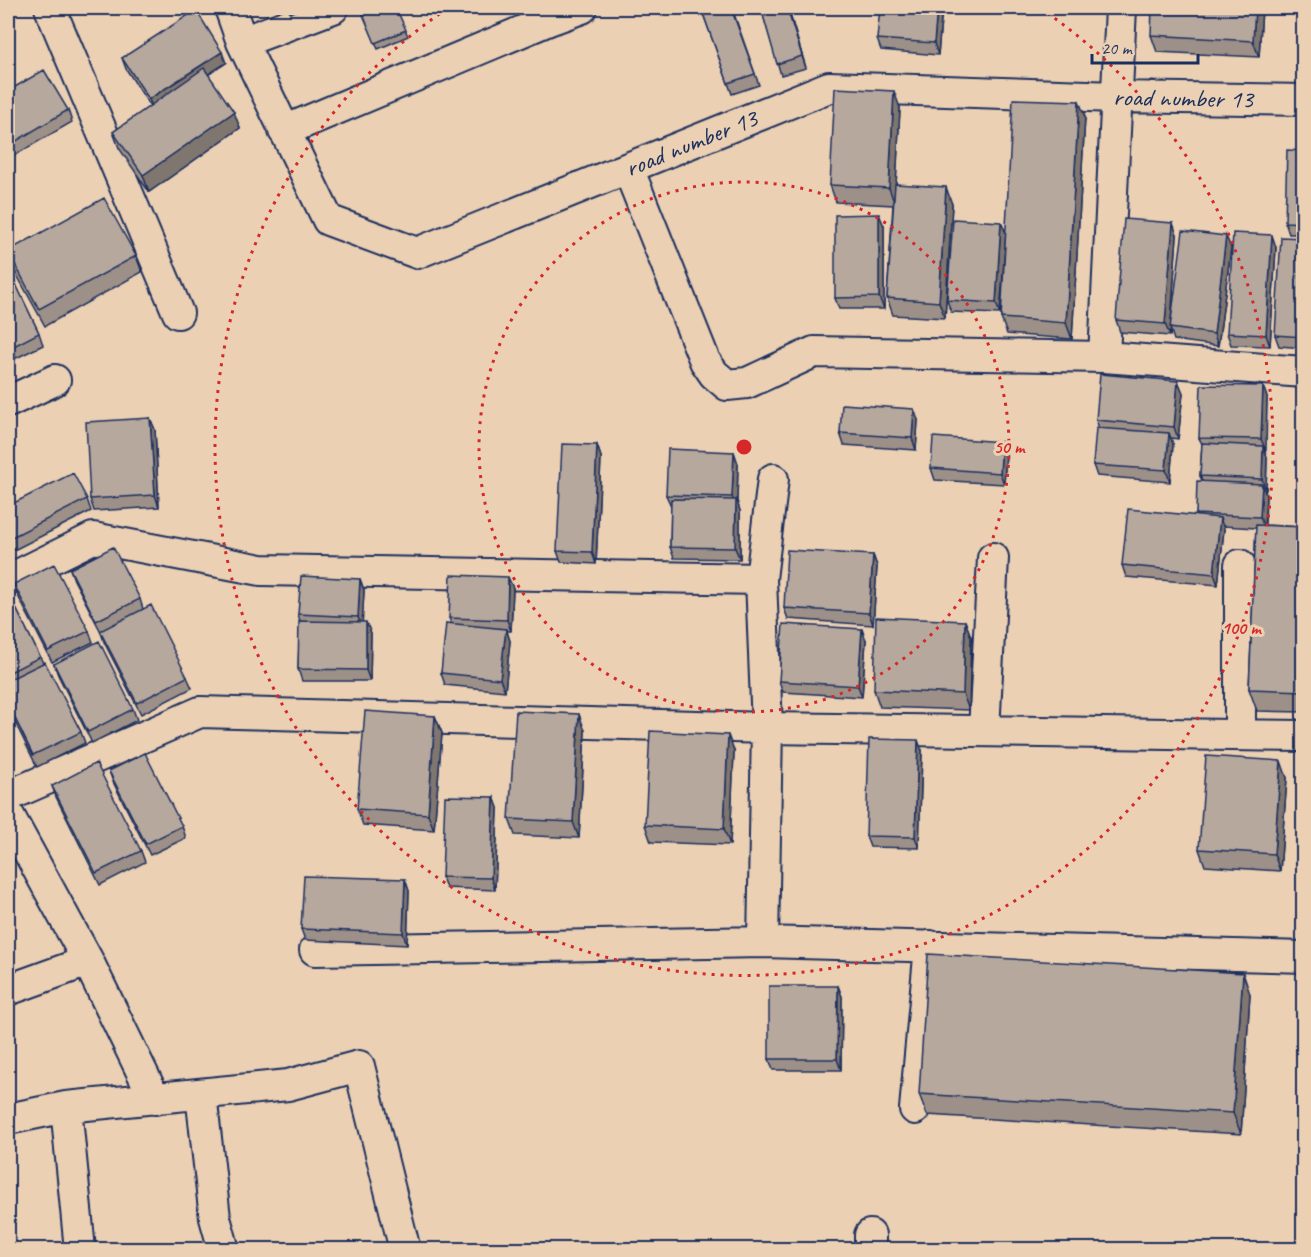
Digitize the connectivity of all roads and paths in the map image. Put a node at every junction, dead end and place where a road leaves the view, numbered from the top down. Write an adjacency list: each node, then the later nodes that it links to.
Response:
1 (50, 8): 11 (street)
2 (230, 8): 6 (street, road number 13)
3 (333, 8): 6 (street)
4 (582, 8): 9 (street)
5 (1121, 8): 7 (street)
6 (242, 42): 9 (street, road number 13)
7 (1116, 97): 8 (street, road number 13); 10 (street, road number 13); 12 (street)
8 (1304, 100)
9 (284, 131): 10 (street, road number 13)
10 (628, 168): 12 (street)
11 (178, 313)
12 (1104, 357): 13 (street)
13 (1304, 372)
14 (55, 380): 15 (street)
15 (8, 402)
16 (773, 479): 19 (street)
17 (993, 558): 22 (street)
18 (1240, 565): 23 (street)
19 (761, 579): 20 (street); 21 (street)
20 (8, 580)
21 (767, 728): 22 (street); 25 (street); 27 (street)
22 (984, 731): 23 (street)
23 (1240, 735): 24 (street)
24 (1304, 736)
25 (8, 796)
26 (8, 814): 31 (street)
27 (763, 942): 28 (street); 29 (street)
28 (930, 946): 30 (street); 36 (street)
29 (315, 950)
30 (1304, 957)
31 (88, 961): 32 (street); 34 (street)
32 (8, 990)
33 (201, 1094): 34 (street); 39 (street); 40 (street)
34 (155, 1099): 35 (street)
35 (66, 1107): 37 (street); 38 (street)
36 (915, 1109)
37 (8, 1119)
38 (80, 1250)
39 (224, 1250)
40 (405, 1250)

